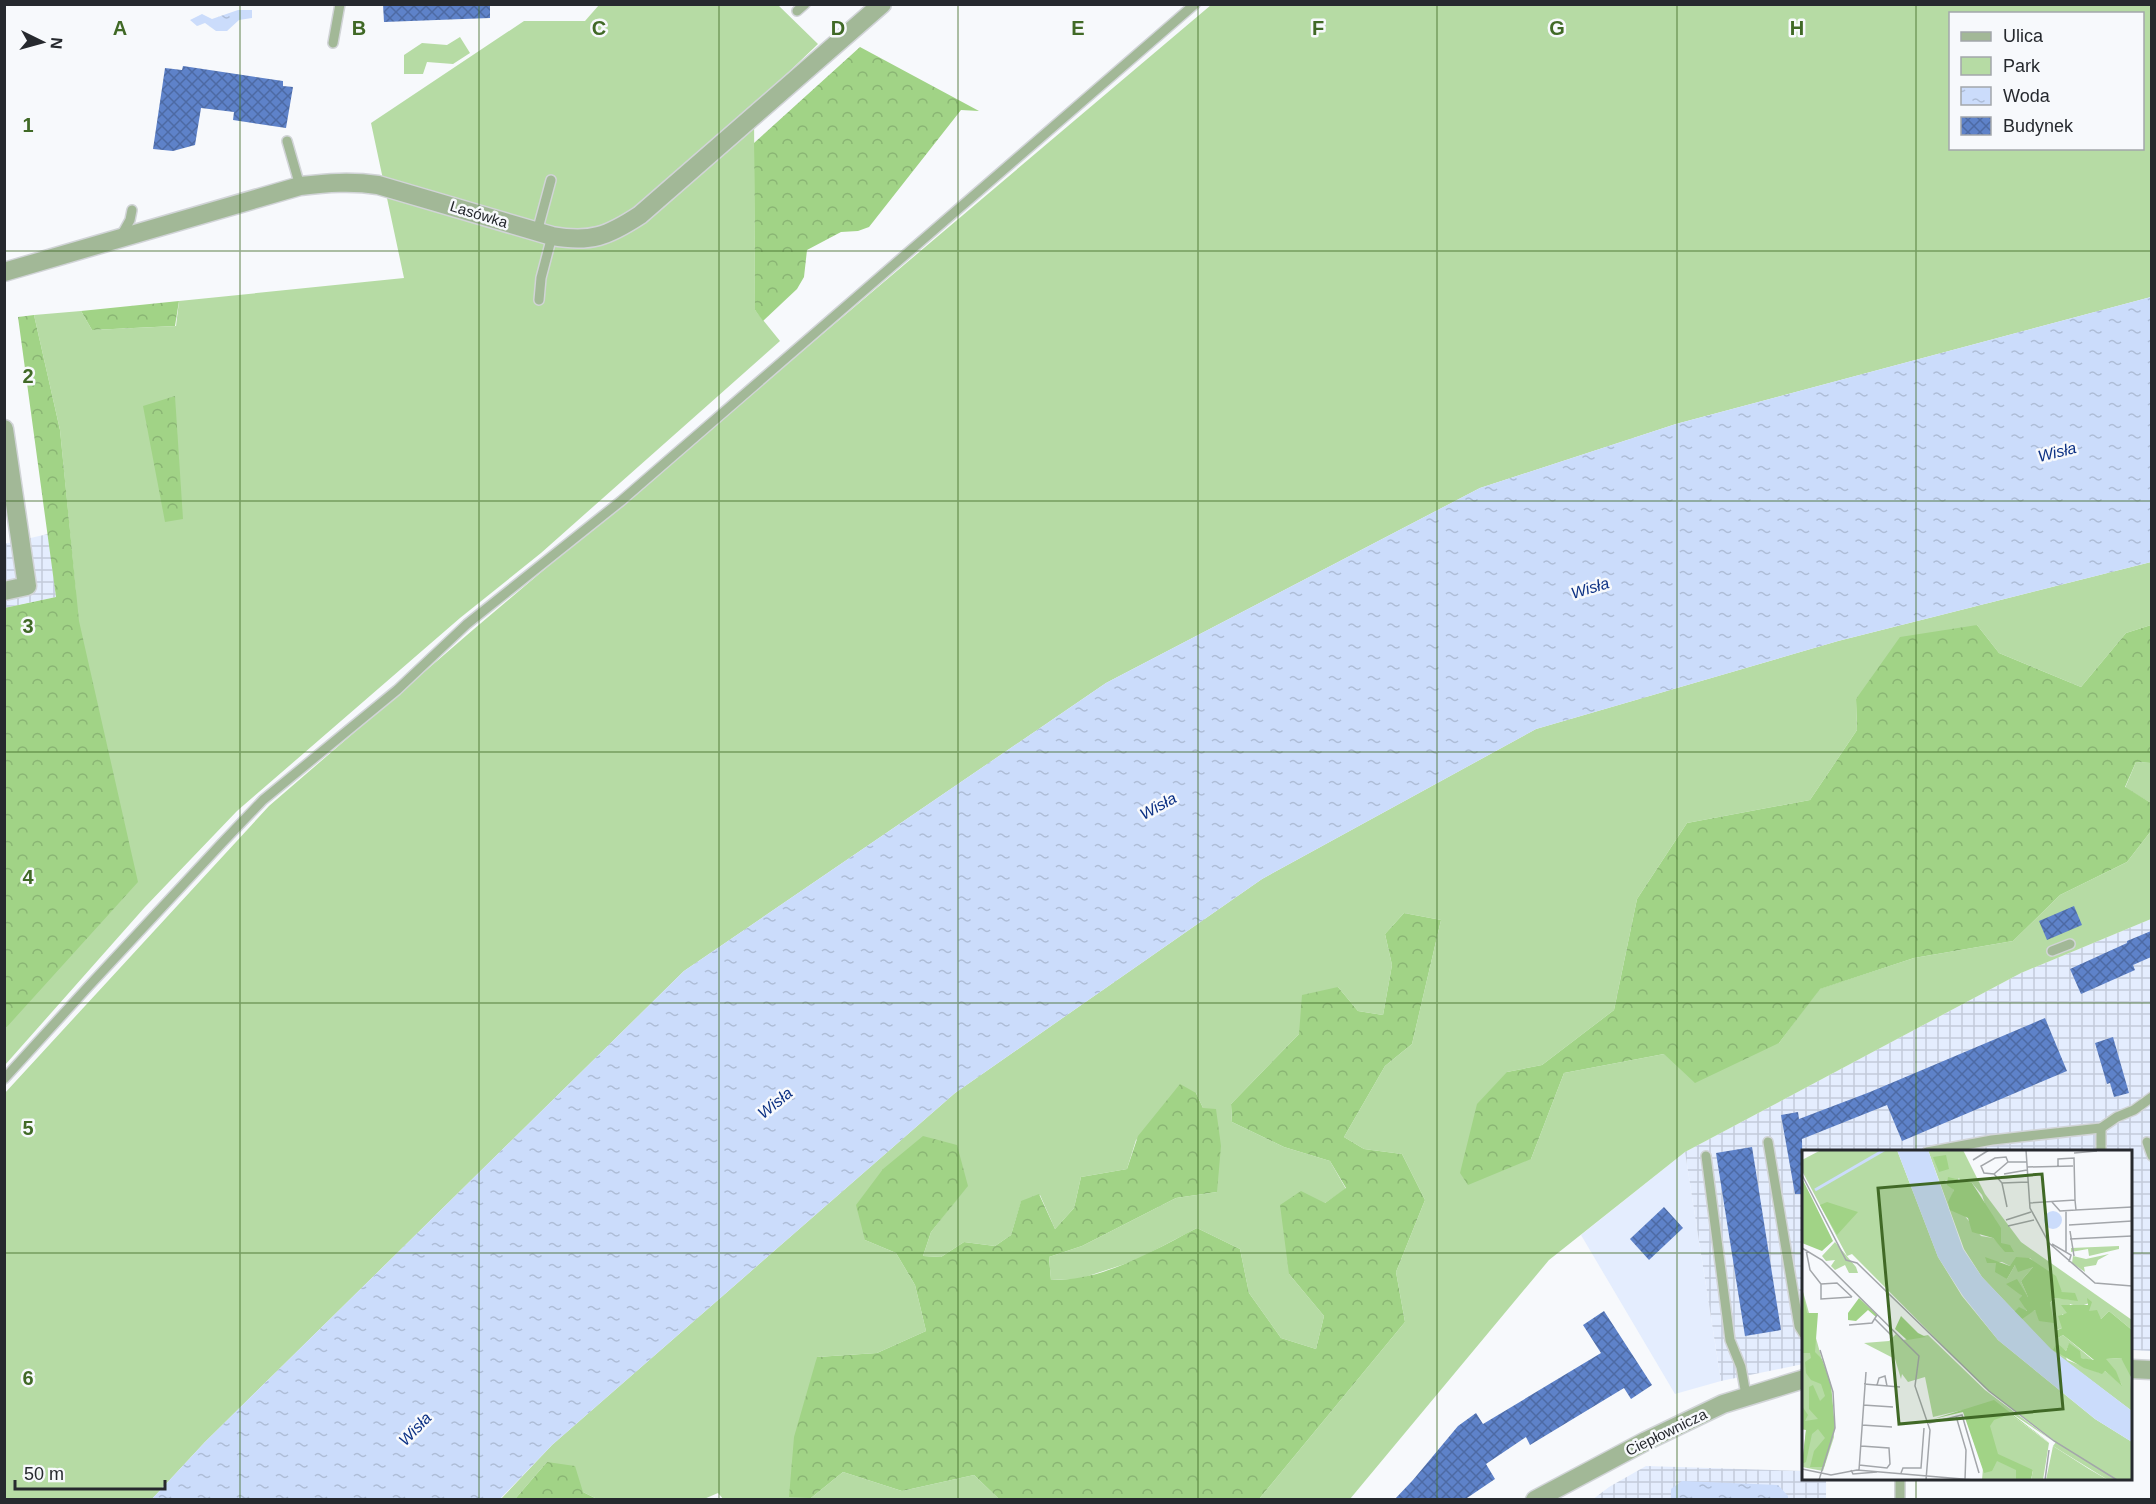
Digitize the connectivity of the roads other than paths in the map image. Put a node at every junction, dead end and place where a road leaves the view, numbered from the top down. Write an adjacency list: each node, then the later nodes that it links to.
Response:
1 (340, 4): 6 (lane)
2 (805, 4): 5 (lane)
3 (882, 4): 11 (street, Lasówka)
4 (1195, 4): 20 (lane)
5 (797, 11)
6 (333, 43)
7 (287, 141): 9 (lane)
8 (551, 180): 11 (lane)
9 (300, 186): 11 (street, Lasówka); 12 (street, Lasówka)
10 (132, 210): 12 (lane)
11 (545, 234): 14 (lane)
12 (121, 236): 13 (street, Lasówka)
13 (4, 272)
14 (539, 300)
15 (4, 429): 16 (street)
16 (12, 530): 17 (street)
17 (4, 591)
18 (2070, 944): 19 (lane)
19 (2052, 951)
20 (4, 1079)
21 (2151, 1097): 22 (lane)
22 (2101, 1128): 25 (lane); 26 (lane)
23 (1768, 1142): 29 (lane)
24 (2147, 1142): 28 (lane)
25 (1938, 1150)
26 (2102, 1150)
27 (1706, 1156): 33 (lane)
28 (2151, 1156)
29 (1802, 1332)
30 (2132, 1369): 31 (street)
31 (2151, 1370)
32 (1802, 1379): 33 (street, Ciepłownicza)
33 (1746, 1395): 35 (street, Ciepłownicza)
34 (1900, 1480): 36 (lane)
35 (1535, 1500)
36 (1900, 1500)

